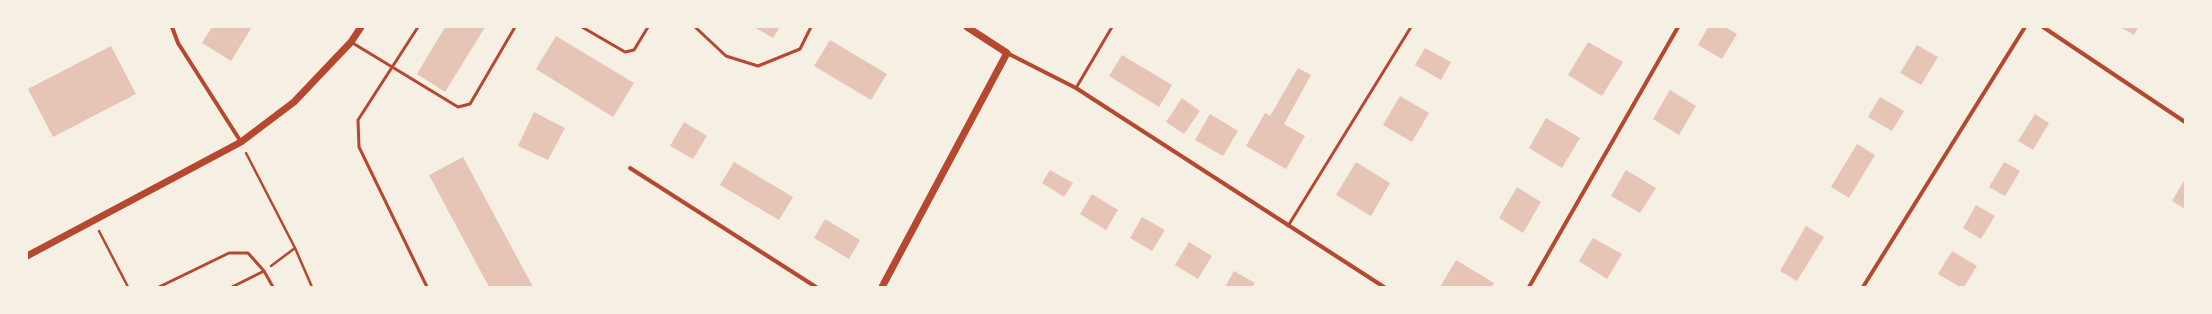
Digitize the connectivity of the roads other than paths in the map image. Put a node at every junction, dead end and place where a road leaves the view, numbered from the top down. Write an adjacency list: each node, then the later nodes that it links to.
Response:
1 (172, 27): 20 (street)
2 (361, 27): 15 (street)
3 (418, 27): 17 (lane)
4 (516, 27): 17 (lane)
5 (582, 27): 6 (lane)
6 (648, 27)
7 (695, 27): 8 (lane)
8 (811, 27)
9 (967, 27): 16 (street)
10 (1112, 27): 18 (lane)
11 (1411, 27): 22 (lane)
12 (1678, 27): 32 (street)
13 (2025, 27): 33 (street)
14 (2043, 27): 19 (street)
15 (352, 42): 17 (lane); 20 (street)
16 (1007, 52): 18 (street); 30 (street)
17 (392, 67): 28 (lane)
18 (1076, 88): 22 (street)
19 (2185, 122)
20 (241, 142): 23 (street)
21 (630, 168): 29 (street)
22 (1288, 226): 31 (street)
23 (27, 256)
24 (264, 271): 25 (lane); 26 (lane); 27 (lane)
25 (159, 287)
26 (232, 287)
27 (273, 287)
28 (427, 287)
29 (816, 287)
30 (882, 287)
31 (1384, 287)
32 (1529, 287)
33 (1863, 287)

